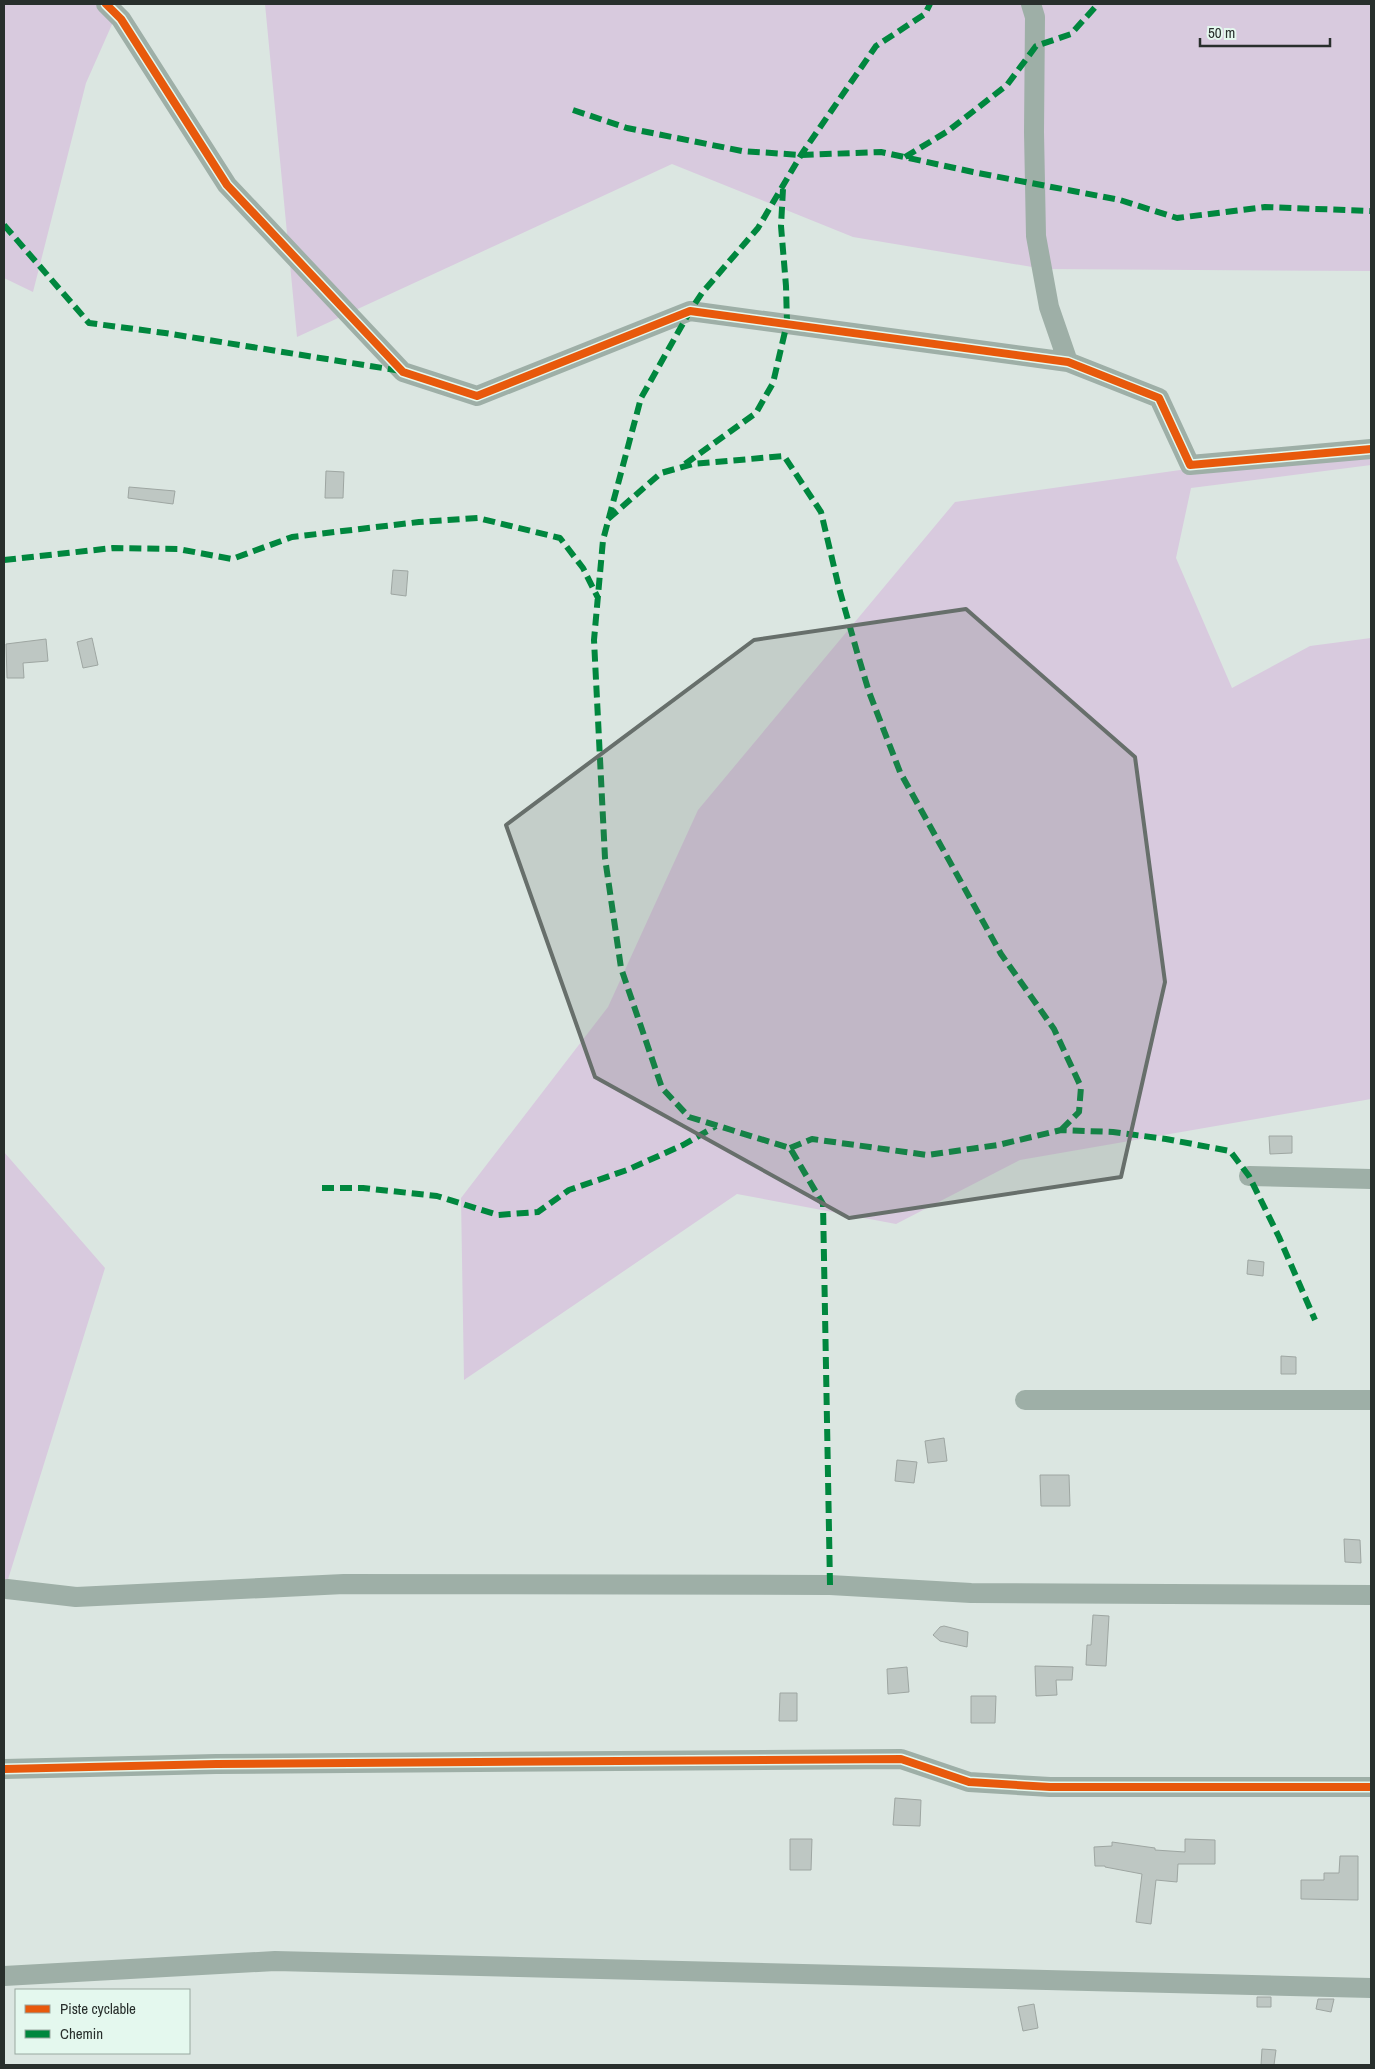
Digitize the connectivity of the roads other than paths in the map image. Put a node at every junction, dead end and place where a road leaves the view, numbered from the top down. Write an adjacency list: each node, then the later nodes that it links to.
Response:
1 (106, 4): 3 (street)
2 (1031, 4): 3 (street)
3 (1068, 362): 4 (street)
4 (1371, 449)
5 (1249, 1176): 6 (street)
6 (1371, 1179)
7 (1025, 1400): 8 (street)
8 (1371, 1400)
9 (8, 1589): 10 (street)
10 (1371, 1595)
11 (4, 1769): 12 (street)
12 (1371, 1787)
13 (4, 1976): 14 (street)
14 (1371, 1988)

